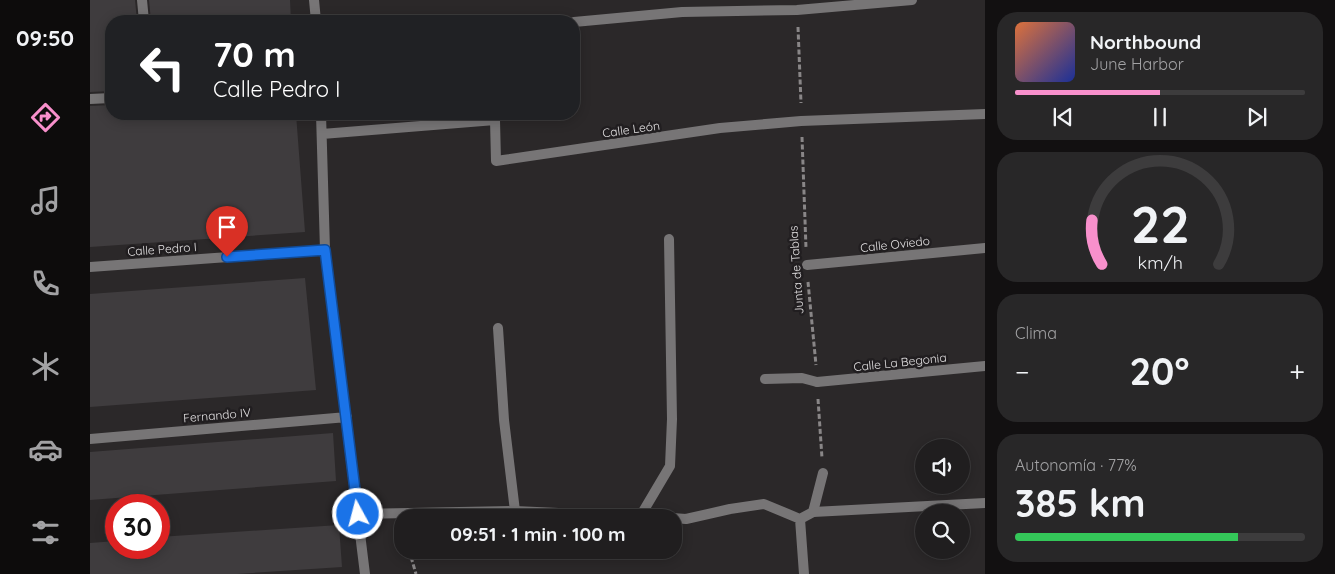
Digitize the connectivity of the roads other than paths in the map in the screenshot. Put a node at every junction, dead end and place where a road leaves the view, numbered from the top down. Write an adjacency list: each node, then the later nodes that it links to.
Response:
1 (142, 0): 4 (street)
2 (314, 0): 5 (street)
3 (912, 0): 6 (street)
4 (143, 15)
5 (315, 15)
6 (580, 21)
7 (105, 98): 8 (street)
8 (90, 99)
9 (985, 114): 11 (street, Calle León)
10 (321, 120): 11 (street)
11 (322, 134): 14 (street)
12 (669, 239): 25 (street)
13 (985, 248): 15 (street, Calle Oviedo)
14 (325, 250): 16 (street, Calle Pedro I); 20 (street)
15 (807, 265)
16 (90, 267)
17 (498, 328): 24 (street)
18 (985, 366): 19 (street, Calle La Begonia)
19 (765, 378)
20 (347, 417): 21 (street, Fernando IV); 28 (street)
21 (90, 439)
22 (823, 473): 26 (street)
23 (985, 503): 26 (street)
24 (515, 509)
25 (645, 509)
26 (813, 512): 30 (street)
27 (394, 513): 28 (street)
28 (358, 514): 31 (street)
29 (682, 519): 30 (street)
30 (800, 519): 32 (street)
31 (364, 574)
32 (804, 574)

